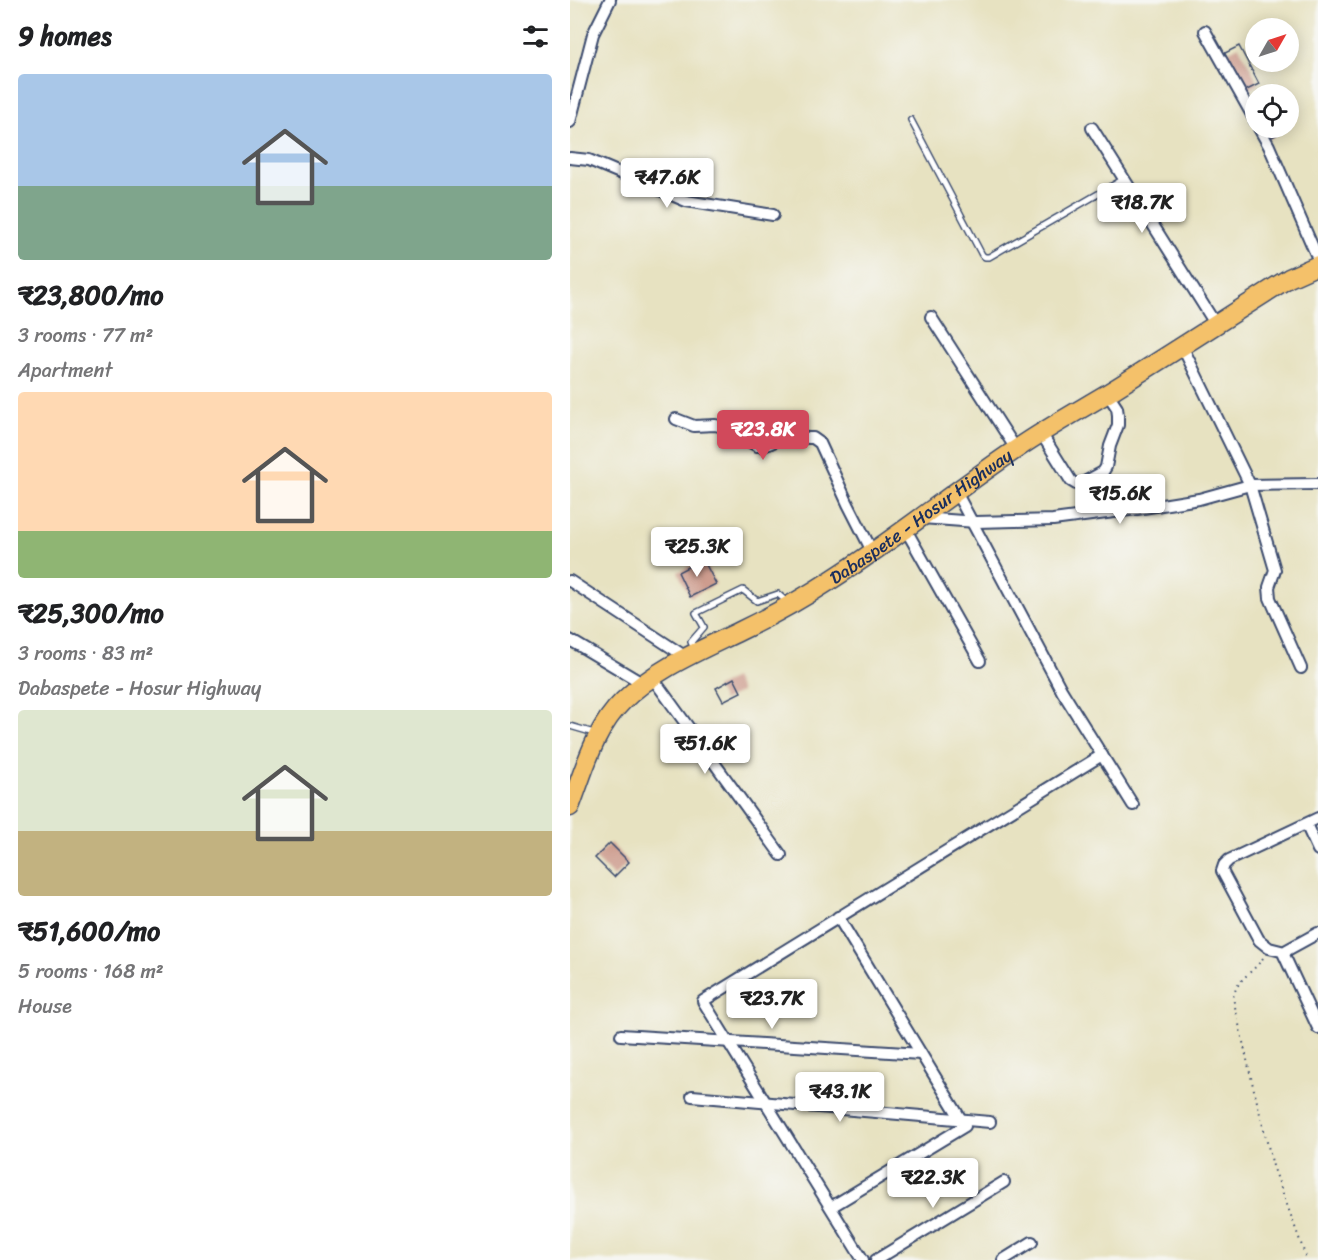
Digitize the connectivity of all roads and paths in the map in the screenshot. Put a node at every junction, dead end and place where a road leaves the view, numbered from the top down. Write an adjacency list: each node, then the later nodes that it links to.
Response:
1 (610, 0): 5 (street)
2 (1205, 31): 3 (street)
3 (1245, 102)
4 (911, 120): 9 (lane)
5 (570, 122)
6 (1092, 128): 9 (street)
7 (1265, 138): 11 (street)
8 (570, 158): 10 (street)
9 (1124, 179): 14 (street)
10 (773, 215)
11 (1318, 259)
12 (1318, 265): 14 (highway, Dabaspete - Hosur Highway)
13 (932, 317): 19 (street)
14 (1216, 325): 15 (highway, Dabaspete - Hosur Highway)
15 (1182, 346): 16 (highway, Dabaspete - Hosur Highway); 21 (street)
16 (1107, 393): 18 (highway, Dabaspete - Hosur Highway); 18 (street)
17 (676, 418): 25 (street)
18 (1041, 433): 19 (highway, Dabaspete - Hosur Highway)
19 (1016, 449): 22 (highway, Dabaspete - Hosur Highway)
20 (1318, 484): 21 (street)
21 (1250, 485): 23 (street); 31 (street)
22 (956, 492): 23 (highway, Dabaspete - Hosur Highway); 35 (street)
23 (921, 518): 24 (highway, Dabaspete - Hosur Highway)
24 (905, 528): 25 (highway, Dabaspete - Hosur Highway); 30 (street)
25 (873, 553): 27 (highway, Dabaspete - Hosur Highway)
26 (570, 581): 29 (street)
27 (790, 605): 29 (highway, Dabaspete - Hosur Highway); 29 (lane)
28 (570, 640): 32 (street)
29 (691, 655): 32 (highway, Dabaspete - Hosur Highway)
30 (980, 661)
31 (1301, 668)
32 (647, 680): 34 (highway, Dabaspete - Hosur Highway); 41 (street)
33 (570, 726): 34 (lane)
34 (598, 735): 37 (highway, Dabaspete - Hosur Highway)
35 (1102, 755): 36 (street); 42 (street)
36 (1133, 805)
37 (570, 807)
38 (1318, 818): 39 (street)
39 (1306, 824): 40 (street); 44 (street)
40 (1318, 849)
41 (781, 855)
42 (838, 918): 48 (street); 49 (street)
43 (1318, 933): 45 (street)
44 (1269, 948): 45 (street); 60 (path)
45 (1285, 952): 46 (street)
46 (1318, 1028)
47 (621, 1035): 48 (street)
48 (728, 1042): 49 (street); 51 (street)
49 (921, 1054): 52 (street)
50 (692, 1096): 51 (street)
51 (765, 1102): 52 (street); 55 (street)
52 (960, 1119): 53 (street); 55 (street)
53 (990, 1122)
54 (1004, 1182): 58 (street)
55 (831, 1208): 57 (street)
56 (1032, 1242): 59 (street)
57 (863, 1260)
58 (876, 1260)
59 (1003, 1260)
60 (1307, 1260)

